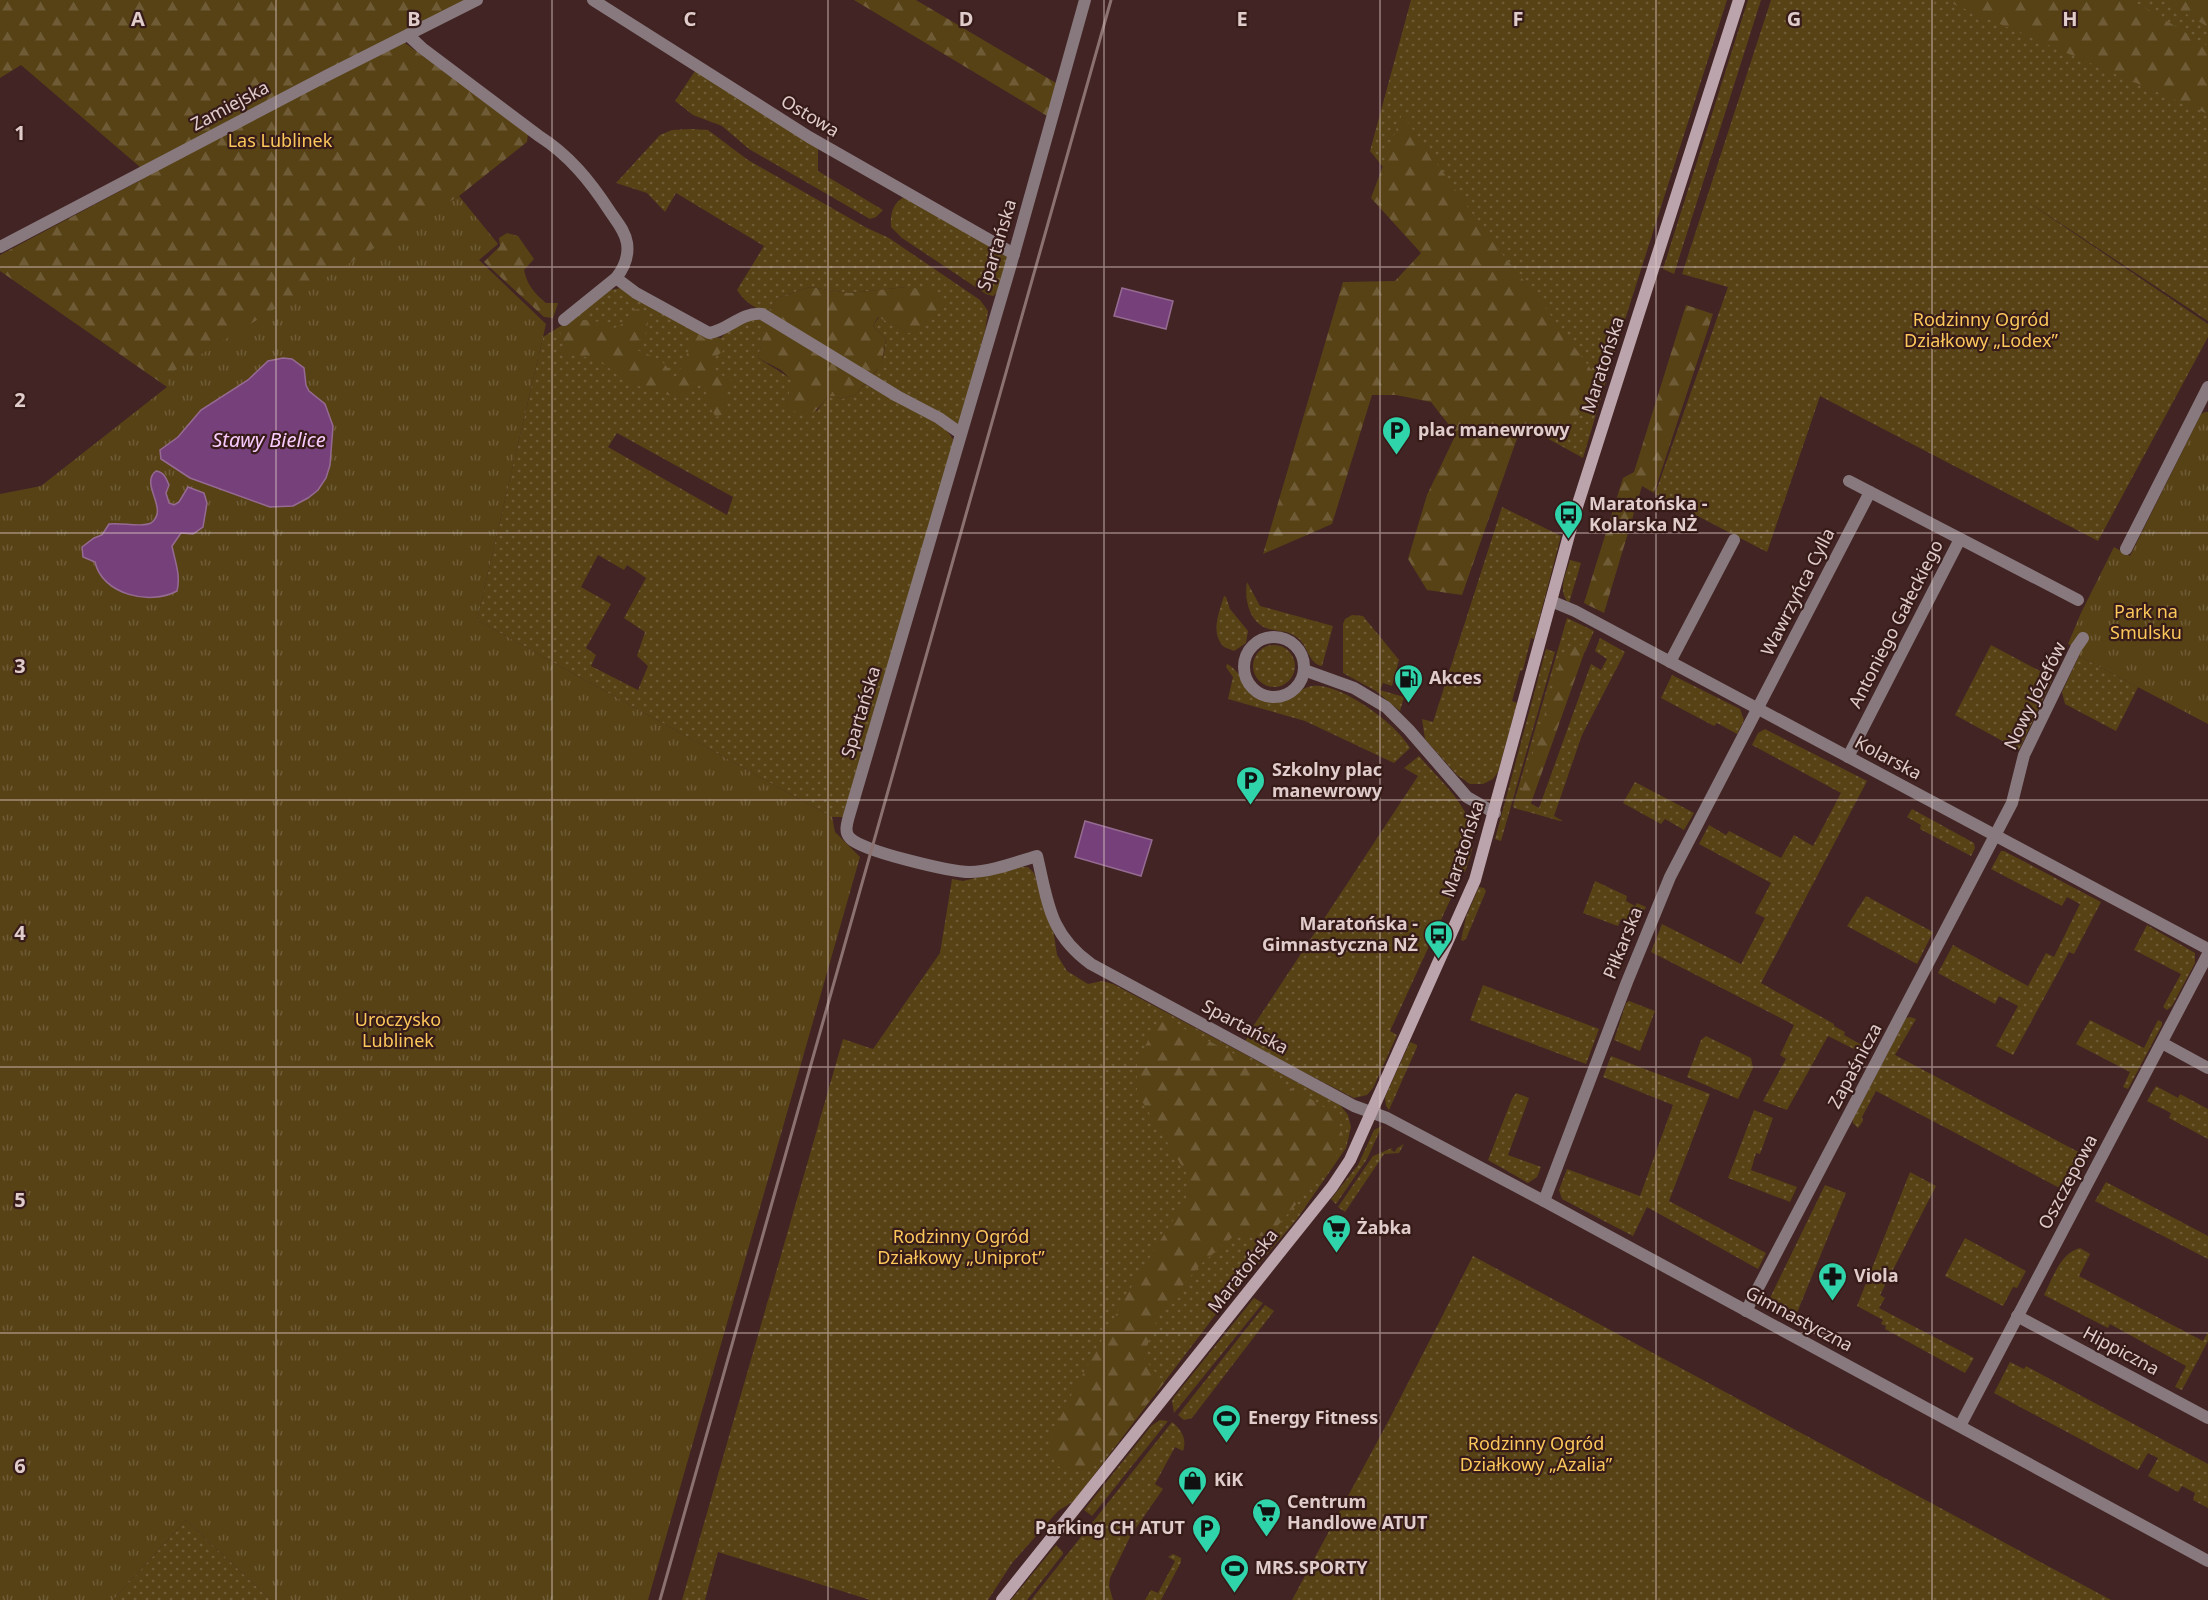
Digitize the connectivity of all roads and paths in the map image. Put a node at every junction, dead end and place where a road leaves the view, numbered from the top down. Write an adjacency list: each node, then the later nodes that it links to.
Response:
1 (477, 0): 5 (street, Zamiejska)
2 (593, 0): 7 (street, Ostowa)
3 (1085, 0): 7 (street, Spartańska)
4 (1739, 0): 18 (main road, Maratońska)
5 (408, 35): 6 (street, Zamiejska); 8 (street)
6 (0, 247)
7 (1014, 254): 11 (street, Spartańska)
8 (616, 278): 9 (street); 11 (street)
9 (564, 320)
10 (2208, 387): 16 (street)
11 (960, 433): 30 (street, Spartańska)
12 (1849, 481): 13 (street)
13 (1870, 492): 14 (street); 22 (street, Wawrzyńca Cylla)
14 (1960, 539): 17 (street); 23 (street, Antoniego Gałeckiego)
15 (1734, 540): 20 (street)
16 (2126, 549)
17 (2078, 600)
18 (1551, 601): 20 (street, Kolarska); 24 (main road, Maratońska)
19 (2083, 638): 25 (street, Nowy Józefów)
20 (1670, 662): 22 (street, Kolarska)
21 (1304, 670): 21 (street); 24 (street)
22 (1758, 709): 23 (street, Kolarska); 32 (street, Piłkarska)
23 (1848, 757): 25 (street, Kolarska)
24 (1495, 813): 31 (main road, Maratońska)
25 (1995, 837): 26 (street, Kolarska); 33 (street, Zapaśnicza)
26 (2208, 949)
27 (2208, 954): 28 (street, Oszczepowa)
28 (2162, 1043): 29 (street); 34 (street, Oszczepowa)
29 (2208, 1068)
30 (1354, 1106): 31 (street, Gimnastyczna)
31 (1371, 1112): 32 (street, Gimnastyczna); 38 (main road, Maratońska)
32 (1544, 1201): 33 (street, Gimnastyczna)
33 (1746, 1311): 36 (street, Gimnastyczna)
34 (2017, 1316): 35 (street, Hippiczna); 36 (street, Oszczepowa)
35 (2208, 1418)
36 (1960, 1426): 37 (street, Gimnastyczna)
37 (2208, 1561)
38 (1002, 1600)

